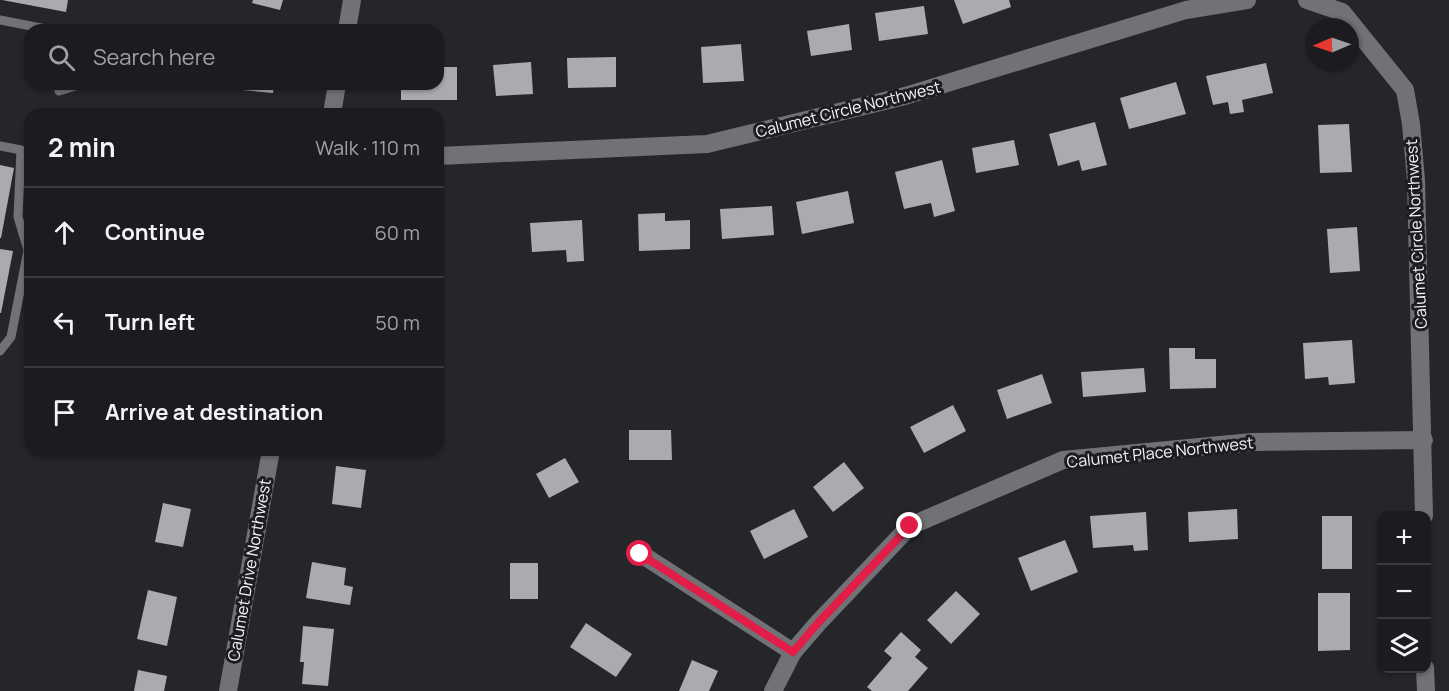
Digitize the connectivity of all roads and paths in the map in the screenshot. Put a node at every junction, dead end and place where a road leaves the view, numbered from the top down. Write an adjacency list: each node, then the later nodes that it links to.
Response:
1 (352, 0): 5 (street)
2 (1246, 0): 12 (street, Calumet Circle Northwest)
3 (1307, 0): 16 (street, Calumet Circle Northwest)
4 (0, 20): 6 (lane)
5 (348, 24)
6 (24, 25)
7 (62, 90): 9 (lane)
8 (337, 90): 10 (street)
9 (59, 91)
10 (333, 108)
11 (0, 146): 13 (lane)
12 (444, 156)
13 (24, 237)
14 (24, 270): 15 (lane)
15 (0, 351)
16 (1424, 440): 18 (street, Calumet Circle Northwest); 20 (street, Calumet Place Northwest)
17 (270, 456): 22 (street, Calumet Drive Northwest)
18 (1424, 511)
19 (640, 554): 20 (street)
20 (793, 652): 23 (street, Calumet Place Northwest)
21 (1425, 673): 24 (street)
22 (228, 691)
23 (773, 691)
24 (1426, 691)

